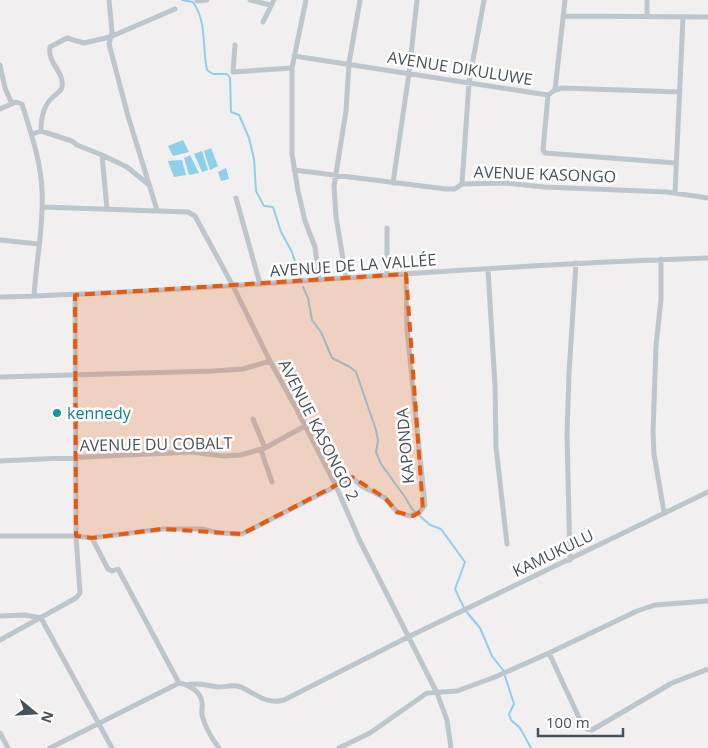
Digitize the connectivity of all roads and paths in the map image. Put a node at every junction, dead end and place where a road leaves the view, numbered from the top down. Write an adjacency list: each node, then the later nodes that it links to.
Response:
1 (109, 0): 19 (street)
2 (207, 0): 11 (street)
3 (251, 0): 12 (street)
4 (274, 0): 12 (street)
5 (306, 0): 21 (street)
6 (360, 0): 22 (street)
7 (416, 0): 25 (street)
8 (484, 0): 26 (street)
9 (565, 0): 14 (street)
10 (647, 0): 15 (street)
11 (196, 2)
12 (270, 5): 18 (street)
13 (175, 9): 19 (street)
14 (564, 16): 15 (street); 27 (street)
15 (647, 17): 16 (street)
16 (682, 17): 17 (street); 28 (street)
17 (708, 17)
18 (264, 22)
19 (110, 38): 32 (street); 39 (street)
20 (235, 45): 24 (street)
21 (294, 56): 22 (street, AVENUE DIKULUWE); 24 (street)
22 (349, 63): 25 (street, AVENUE DIKULUWE); 37 (street)
23 (0, 64): 30 (street)
24 (292, 68): 36 (street)
25 (409, 72): 26 (street, AVENUE DIKULUWE); 38 (street)
26 (469, 82): 29 (street, AVENUE DIKULUWE); 40 (street)
27 (555, 90): 28 (street, AVENUE DIKULUWE); 29 (street, AVENUE DIKULUWE)
28 (680, 92): 35 (street)
29 (548, 95): 35 (street)
30 (12, 104): 31 (street); 33 (street)
31 (0, 109)
32 (41, 131): 33 (street); 34 (street)
33 (32, 134): 44 (street)
34 (102, 155): 39 (street); 45 (street)
35 (676, 163): 41 (street)
36 (294, 170): 37 (street, AVENUE KASONGO); 57 (street)
37 (336, 176): 38 (street, AVENUE KASONGO); 56 (street)
38 (393, 182): 40 (street, AVENUE KASONGO)
39 (149, 184): 46 (street)
40 (462, 184): 41 (street, AVENUE KASONGO)
41 (674, 193): 43 (street, AVENUE KASONGO)
42 (236, 198): 58 (street)
43 (708, 198)
44 (42, 207): 45 (street, AVENUE KASONGO 2); 49 (street)
45 (107, 209): 46 (street, AVENUE KASONGO 2)
46 (157, 210): 59 (street, AVENUE KASONGO 2)
47 (388, 228): 55 (street)
48 (0, 240): 49 (street)
49 (39, 244): 61 (street)
50 (708, 258): 51 (street, AVENUE DE LA VALLÉE)
51 (661, 259): 52 (street, AVENUE DE LA VALLÉE); 74 (street)
52 (576, 263): 53 (street, AVENUE DE LA VALLÉE); 79 (street)
53 (488, 269): 54 (street, AVENUE DE LA VALLÉE); 78 (street)
54 (406, 274): 55 (street, AVENUE DE LA VALLÉE); 72 (street, KAPONDA)
55 (386, 275): 56 (street, AVENUE DE LA VALLÉE)
56 (346, 277): 57 (street, AVENUE DE LA VALLÉE)
57 (319, 280): 58 (street, AVENUE DE LA VALLÉE)
58 (260, 284): 59 (street, AVENUE DE LA VALLÉE)
59 (233, 286): 60 (street, AVENUE DE LA VALLÉE); 63 (street, AVENUE KASONGO 2)
60 (75, 295): 61 (street, AVENUE DE LA VALLÉE); 64 (street)
61 (34, 296): 62 (street, AVENUE DE LA VALLÉE)
62 (0, 297)
63 (270, 361): 64 (street); 67 (street, AVENUE KASONGO 2)
64 (76, 376): 65 (street); 69 (street)
65 (0, 377)
66 (253, 419): 68 (street)
67 (305, 426): 68 (street, AVENUE DU COBALT); 72 (street, AVENUE KASONGO 2)
68 (263, 449): 69 (street, AVENUE DU COBALT); 71 (street)
69 (77, 457): 70 (street, AVENUE DU COBALT); 76 (street)
70 (0, 461)
71 (272, 482)
72 (336, 486): 77 (street); 83 (street, AVENUE KASONGO 2)
73 (708, 492): 74 (street, KAMUKULU)
74 (664, 512): 79 (street, KAMUKULU)
75 (0, 536): 76 (street)
76 (76, 536): 77 (street); 82 (street)
77 (92, 538): 87 (street)
78 (507, 544)
79 (570, 560): 83 (street, KAMUKULU)
80 (708, 601): 85 (street)
81 (0, 616): 82 (street)
82 (41, 618): 84 (street); 90 (street)
83 (408, 637): 88 (street, KAMUKULU); 89 (street, AVENUE KASONGO 2)
84 (0, 640)
85 (550, 654): 86 (street); 89 (street)
86 (708, 668)
87 (179, 683): 88 (street, KAMUKULU); 90 (street)
88 (187, 685): 95 (street)
89 (437, 693): 96 (street); 97 (street, AVENUE KASONGO 2)
90 (98, 724): 93 (street); 94 (street)
91 (0, 733): 92 (street)
92 (8, 748)
93 (50, 748)
94 (112, 748)
95 (219, 748)
96 (339, 748)
97 (451, 748)

